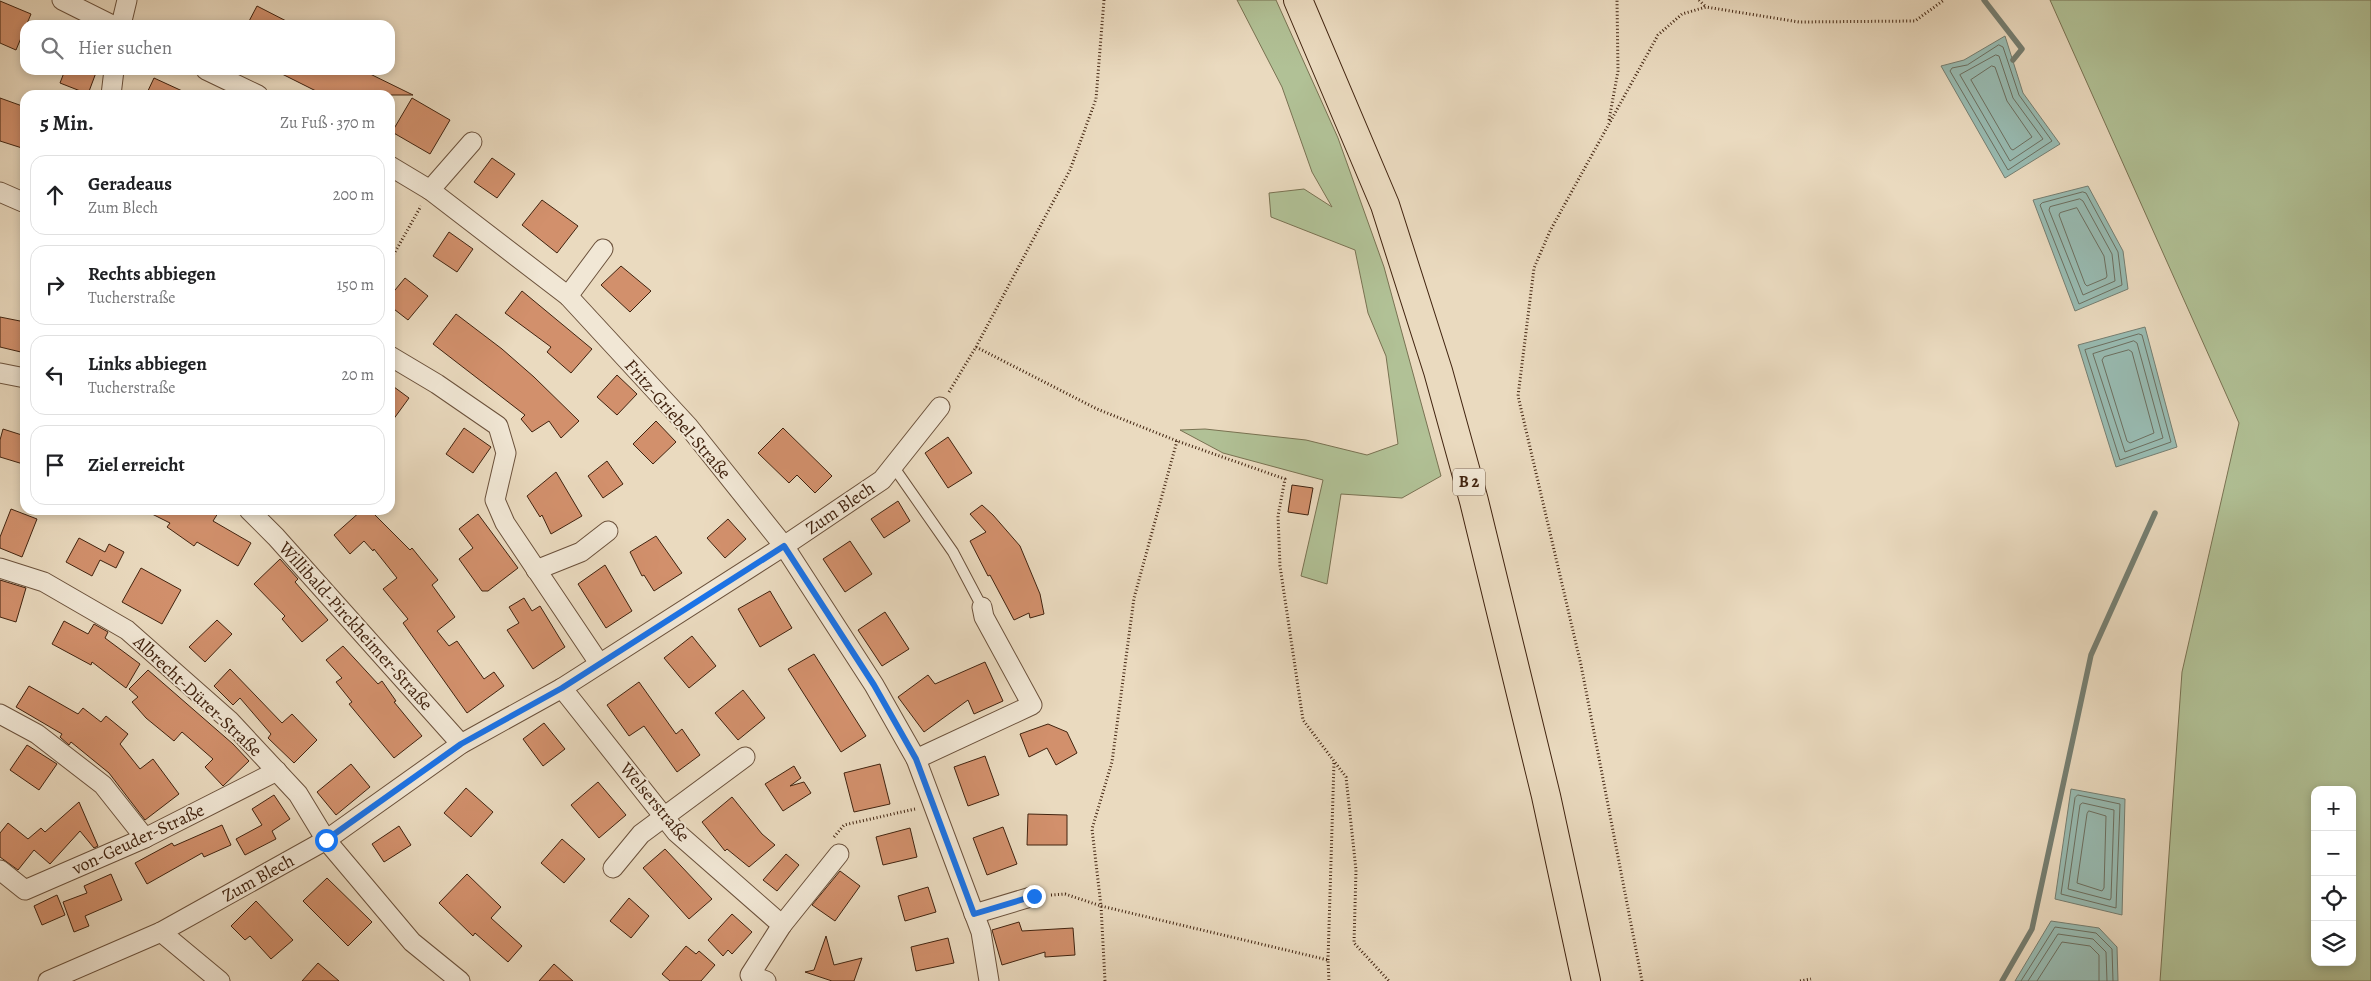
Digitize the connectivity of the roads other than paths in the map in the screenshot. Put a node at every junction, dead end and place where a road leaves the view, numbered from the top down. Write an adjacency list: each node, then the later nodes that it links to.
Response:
1 (62, 0): 4 (street)
2 (127, 0): 5 (street)
3 (1298, 0): 50 (main road, B 2)
4 (102, 20)
5 (122, 20)
6 (113, 75): 8 (street)
7 (216, 75): 9 (street)
8 (112, 90)
9 (248, 90)
10 (472, 142): 12 (street)
11 (395, 169): 12 (street, Fritz-Griebel-Straße)
12 (430, 190): 16 (street, Fritz-Griebel-Straße)
13 (0, 192): 14 (street)
14 (20, 201)
15 (603, 250): 16 (street)
16 (568, 296): 24 (street, Fritz-Griebel-Straße)
17 (395, 359): 26 (street)
18 (0, 373): 19 (street)
19 (20, 377)
20 (940, 407): 21 (street, Zum Blech)
21 (893, 466): 24 (street, Zum Blech); 27 (lane)
22 (254, 515): 31 (street, Willibald-Pirckheimer-Straße)
23 (608, 531): 26 (street)
24 (784, 546): 28 (street, Zum Blech); 33 (street, Fritz-Griebel-Straße)
25 (0, 568): 34 (street, Albrecht-Dürer-Straße)
26 (536, 570): 28 (street)
27 (982, 607): 33 (street)
28 (599, 663): 29 (street, Zum Blech)
29 (562, 688): 31 (street, Zum Blech); 35 (street, Welserstraße)
30 (0, 714): 36 (street)
31 (461, 744): 37 (street, Zum Blech)
32 (745, 757): 35 (street)
33 (916, 759): 42 (street, Fritz-Griebel-Straße)
34 (277, 771): 36 (street, von-Geuder-Straße); 37 (street, Albrecht-Dürer-Straße)
35 (665, 817): 39 (street); 43 (street, Welserstraße)
36 (146, 838): 40 (street, von-Geuder-Straße)
37 (326, 840): 44 (street, Zum Blech); 47 (street, Albrecht-Dürer-Straße)
38 (839, 854): 43 (street)
39 (613, 868)
40 (0, 870)
41 (1034, 896): 42 (street)
42 (974, 914): 49 (street, Fritz-Griebel-Straße)
43 (782, 925): 48 (street)
44 (161, 932): 45 (street, Zum Blech); 46 (street)
45 (48, 981)
46 (220, 981)
47 (460, 981)
48 (766, 981)
49 (989, 981)
50 (1586, 981)

